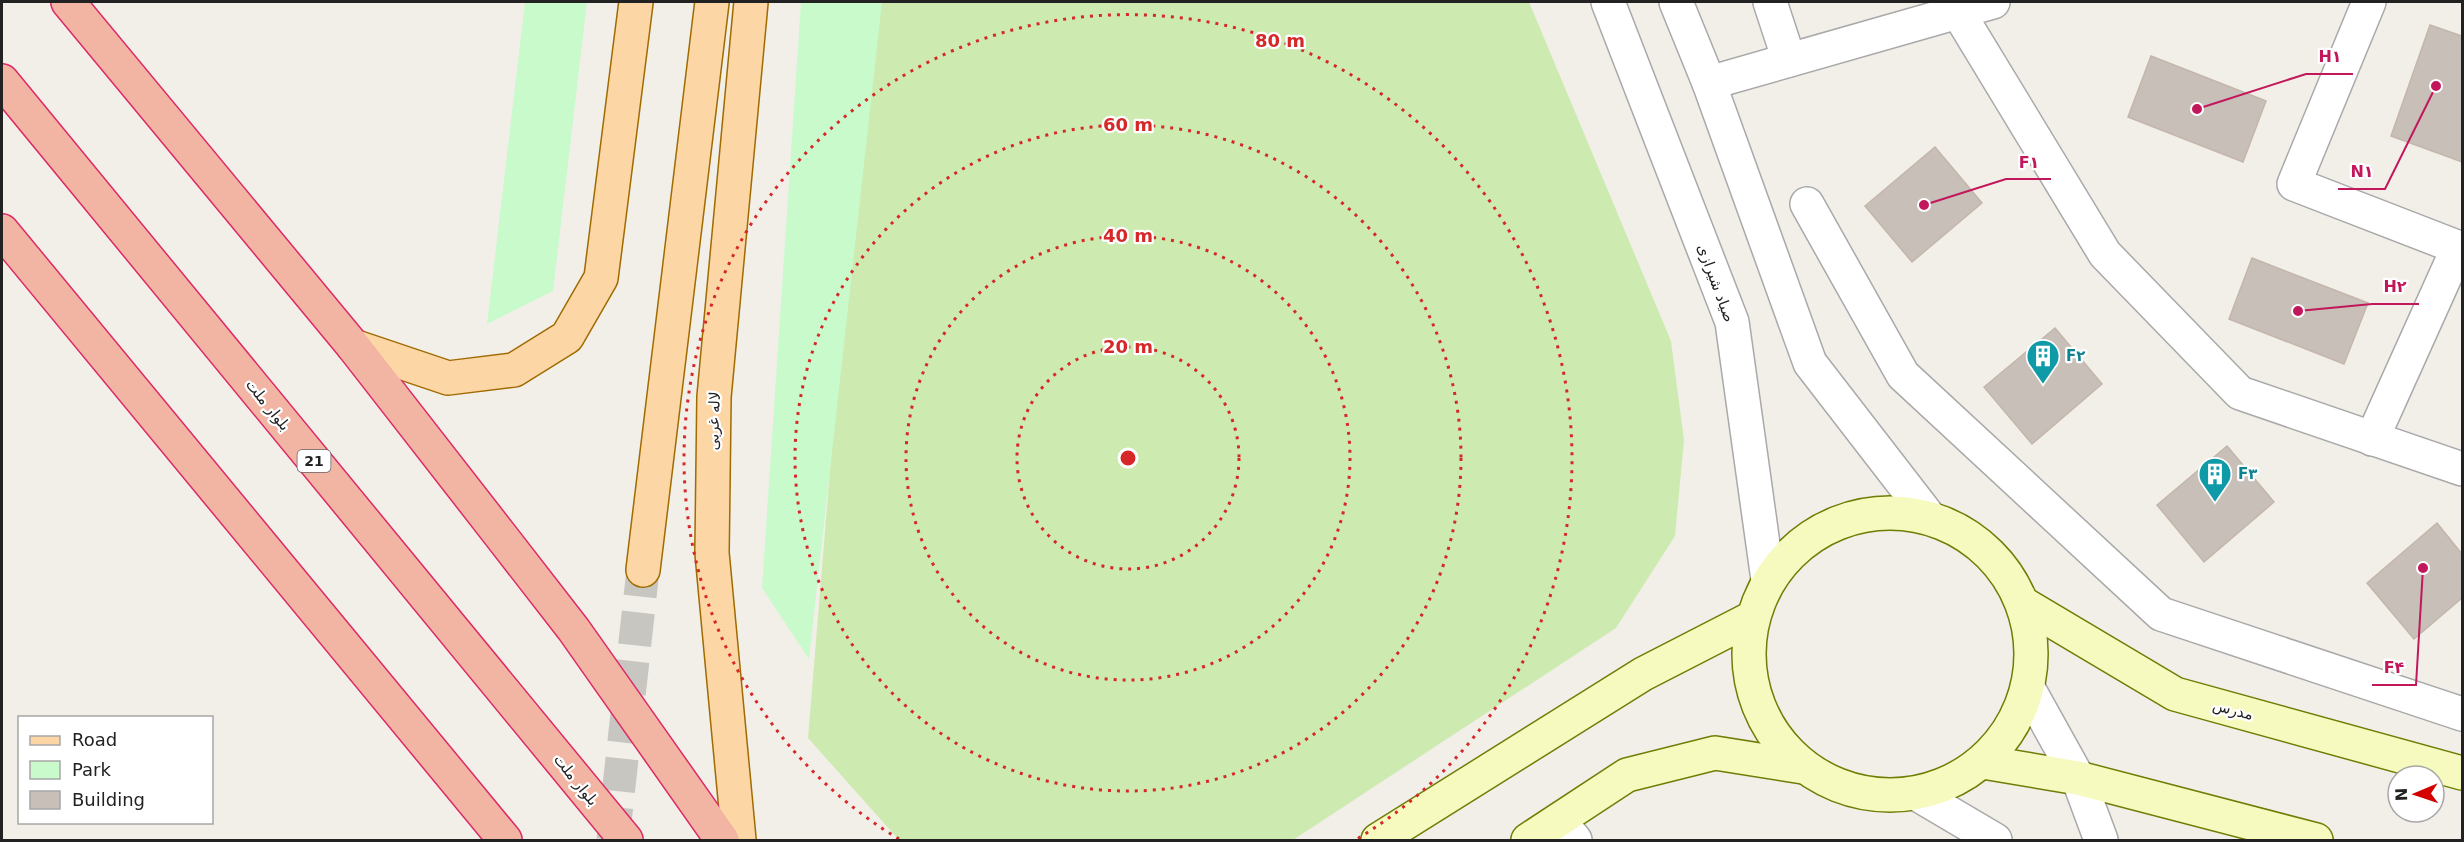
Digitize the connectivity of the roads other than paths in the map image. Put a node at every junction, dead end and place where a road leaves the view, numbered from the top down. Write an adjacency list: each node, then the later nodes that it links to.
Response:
1 (68, 2): 17 (highway)
2 (636, 2): 17 (main road)
3 (712, 2): 21 (main road)
4 (752, 2): 36 (main road, لاله غربی)
5 (1608, 2): 22 (street, صیاد شیرازی)
6 (1676, 2): 13 (street)
7 (1770, 2): 11 (street)
8 (1993, 2): 10 (street)
9 (2369, 2): 16 (street)
10 (1958, 12): 11 (street); 18 (street)
11 (1789, 60): 13 (street)
12 (2, 81): 34 (highway, بلوار ملت / 21)
13 (1709, 83): 20 (street)
14 (1807, 204): 26 (street)
15 (2, 231): 33 (highway)
16 (2460, 248): 18 (street)
17 (353, 346): 35 (highway)
18 (2372, 439): 19 (street)
19 (2463, 470)
20 (1929, 517): 22 (main road); 23 (main road)
21 (643, 570)
22 (1768, 580): 24 (main road)
23 (2022, 603): 25 (main road); 29 (main road, مدرس)
24 (1752, 618): 28 (main road); 37 (main road)
25 (2028, 688): 27 (main road); 30 (street)
26 (2463, 714)
27 (1983, 762): 30 (main road); 31 (main road)
28 (1803, 767): 31 (main road); 32 (main road)
29 (2463, 773)
30 (2078, 778): 40 (street); 41 (main road)
31 (1917, 794): 39 (street)
32 (1567, 830): 38 (main road)
33 (505, 840)
34 (626, 840)
35 (722, 840)
36 (739, 840)
37 (1378, 840)
38 (1528, 840)
39 (1995, 840)
40 (2101, 840)
41 (2316, 840)

